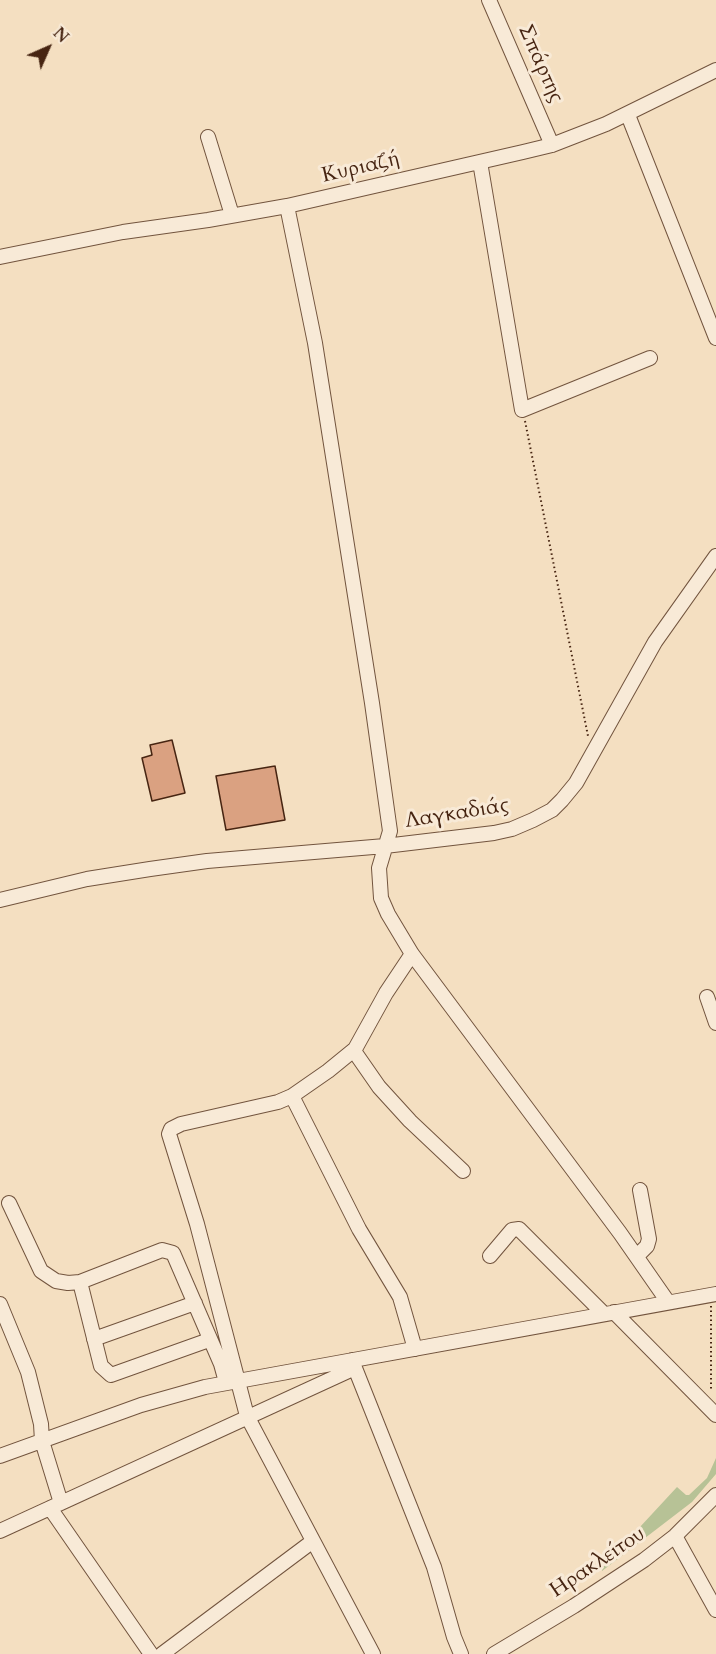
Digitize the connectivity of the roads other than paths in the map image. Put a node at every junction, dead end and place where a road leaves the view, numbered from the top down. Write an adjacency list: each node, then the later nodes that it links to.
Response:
1 (489, 0): 5 (street, Σπάρτης)
2 (716, 70): 3 (street, Κυριαζή)
3 (628, 115): 5 (street, Κυριαζή); 10 (street)
4 (208, 137): 8 (street)
5 (552, 145): 6 (street, Κυριαζή)
6 (480, 162): 7 (street, Κυριαζή); 11 (street)
7 (287, 206): 8 (street, Κυριαζή); 13 (street)
8 (232, 215): 9 (street, Κυριαζή)
9 (0, 257)
10 (716, 338)
11 (650, 358)
12 (716, 556): 13 (street, Λαγκαδιάς)
13 (385, 846): 14 (street, Λαγκαδιάς); 15 (street)
14 (0, 900)
15 (412, 954): 18 (street); 24 (street)
16 (707, 997): 17 (street)
17 (716, 1023)
18 (354, 1051): 19 (street); 20 (street)
19 (292, 1096): 33 (street); 35 (street)
20 (463, 1171)
21 (640, 1190): 24 (street)
22 (9, 1203): 25 (street)
23 (490, 1256): 30 (street)
24 (637, 1256): 27 (street)
25 (80, 1282): 28 (street); 31 (street)
26 (713, 1294): 27 (street)
27 (668, 1302): 30 (street)
28 (195, 1303): 31 (street); 32 (street)
29 (0, 1304): 38 (street)
30 (609, 1313): 33 (street); 36 (street)
31 (94, 1339): 32 (street)
32 (209, 1340): 35 (street)
33 (415, 1349): 34 (street)
34 (353, 1364): 35 (street); 37 (street); 49 (street)
35 (232, 1381): 37 (street); 38 (street)
36 (714, 1412)
37 (247, 1416): 41 (street); 44 (street)
38 (42, 1441): 39 (street); 41 (street)
39 (0, 1456)
40 (716, 1495): 43 (street, Ηρακλείτου)
41 (56, 1506): 42 (street); 46 (street)
42 (0, 1531)
43 (675, 1536): 45 (street); 50 (street, Ηρακλείτου)
44 (313, 1541): 47 (street); 48 (street)
45 (716, 1610)
46 (150, 1654)
47 (162, 1654)
48 (373, 1654)
49 (461, 1654)
50 (494, 1654)

